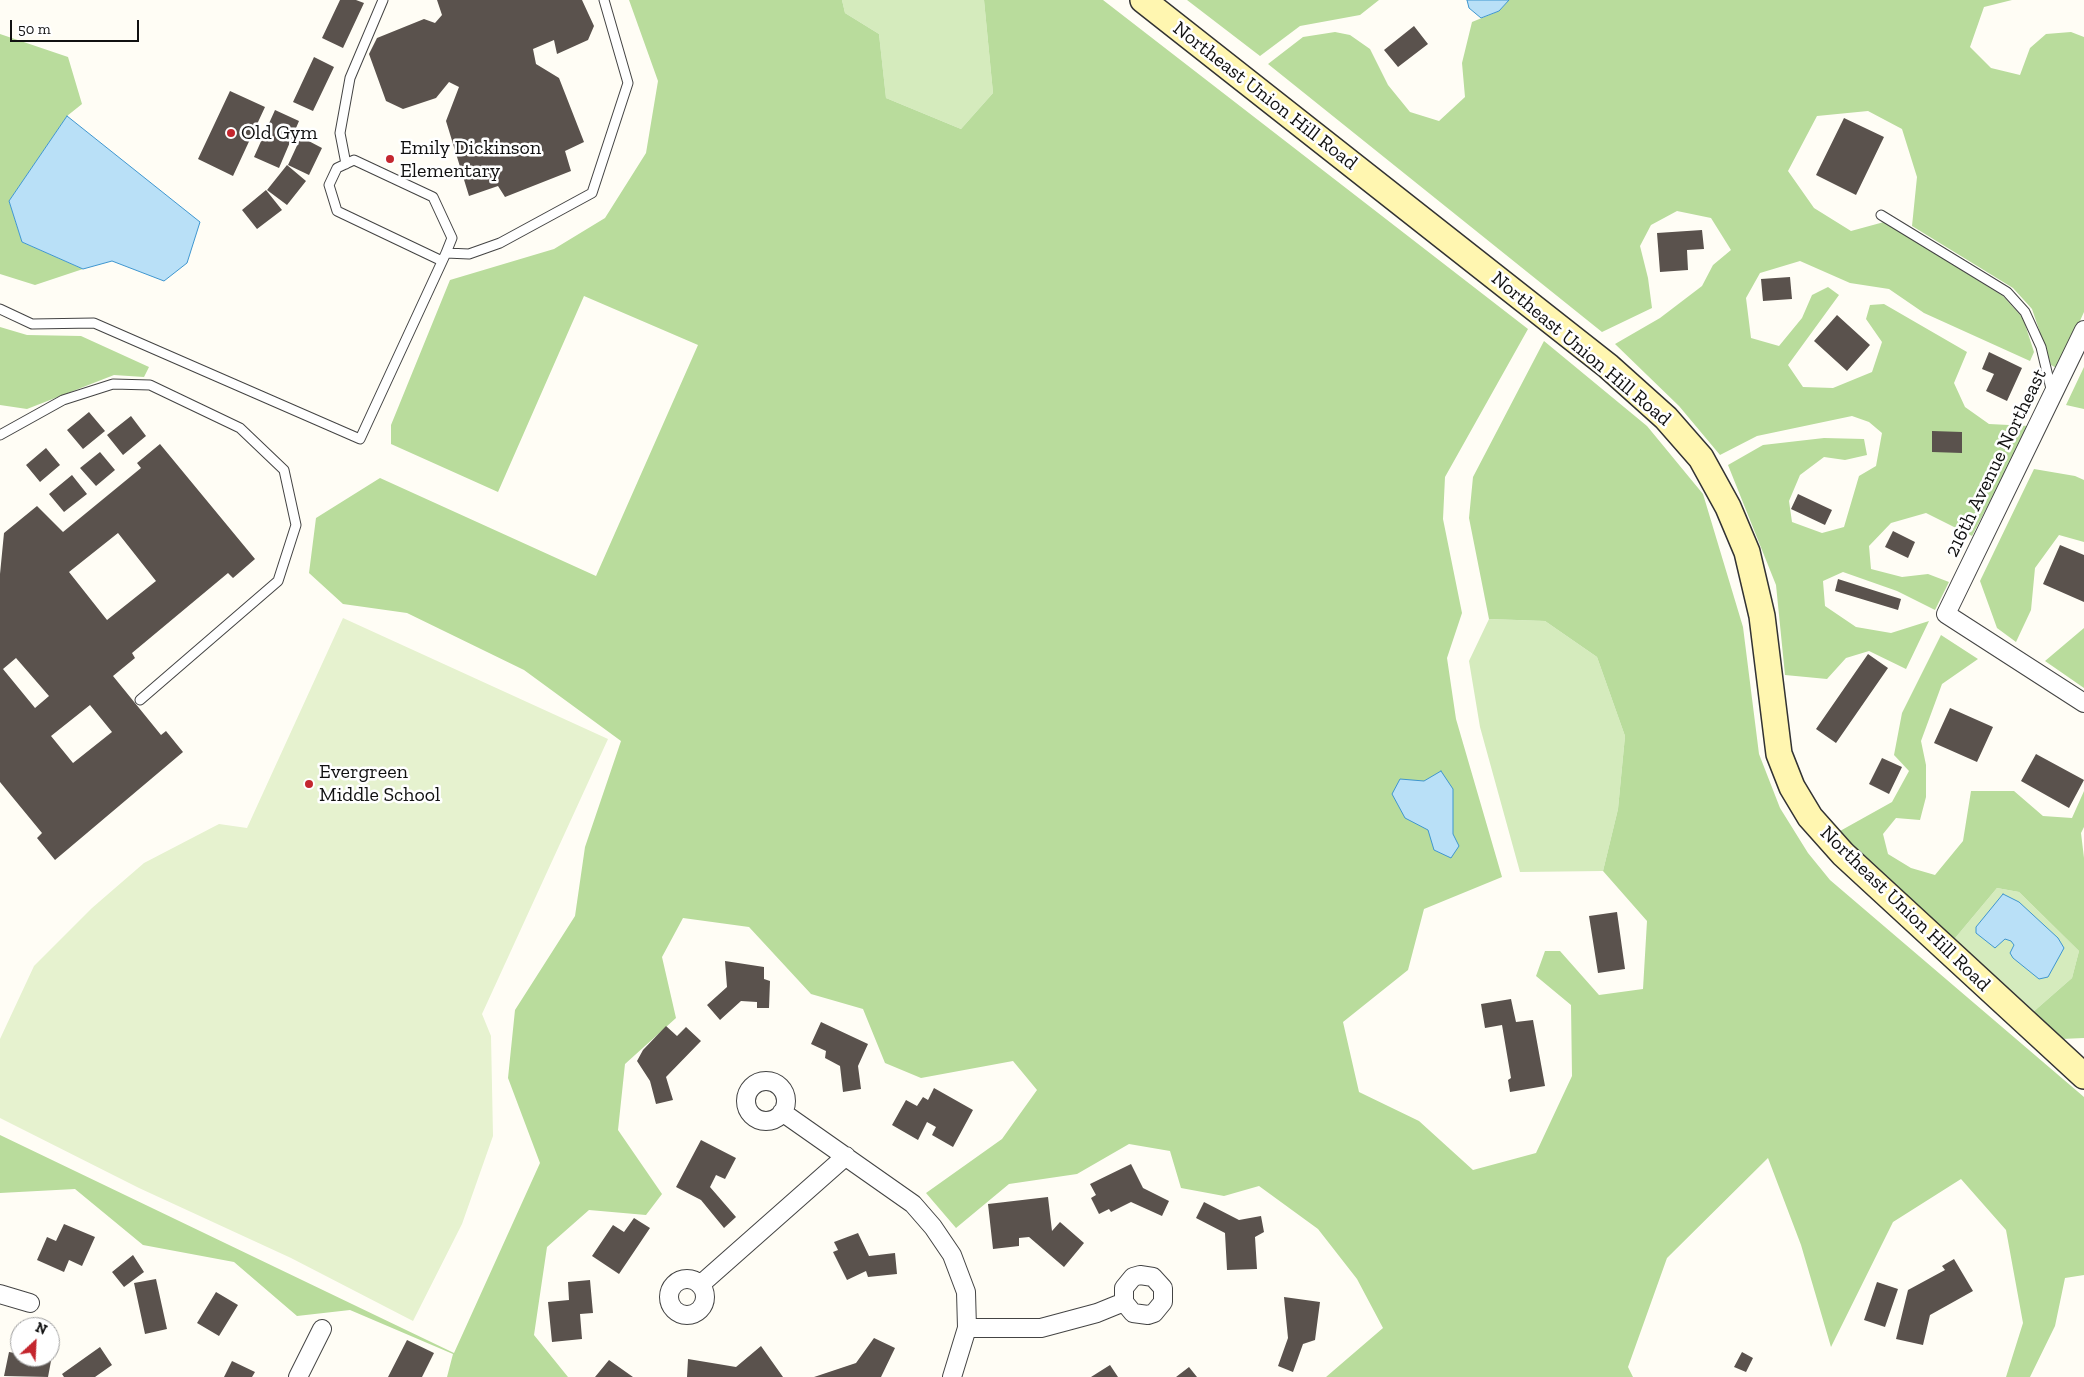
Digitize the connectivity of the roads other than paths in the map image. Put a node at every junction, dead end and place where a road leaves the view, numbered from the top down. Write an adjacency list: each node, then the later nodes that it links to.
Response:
1 (383, 0): 4 (lane)
2 (604, 0): 6 (lane)
3 (1143, 0): 13 (street, Northeast Union Hill Road)
4 (346, 164): 6 (lane); 6 (lane)
5 (1881, 215): 9 (lane)
6 (444, 257): 7 (lane)
7 (0, 309)
8 (2084, 330): 9 (street, 216th Avenue Northeast)
9 (2052, 395): 12 (street, 216th Avenue Northeast)
10 (0, 435): 11 (lane)
11 (140, 700)
12 (2084, 703)
13 (2079, 1064)
14 (782, 1112): 15 (street)
15 (846, 1156): 16 (street); 20 (street)
16 (700, 1285)
17 (0, 1294): 19 (street)
18 (1124, 1302): 20 (street)
19 (30, 1303)
20 (967, 1328): 23 (street)
21 (322, 1329): 22 (street)
22 (298, 1377)
23 (952, 1377)

